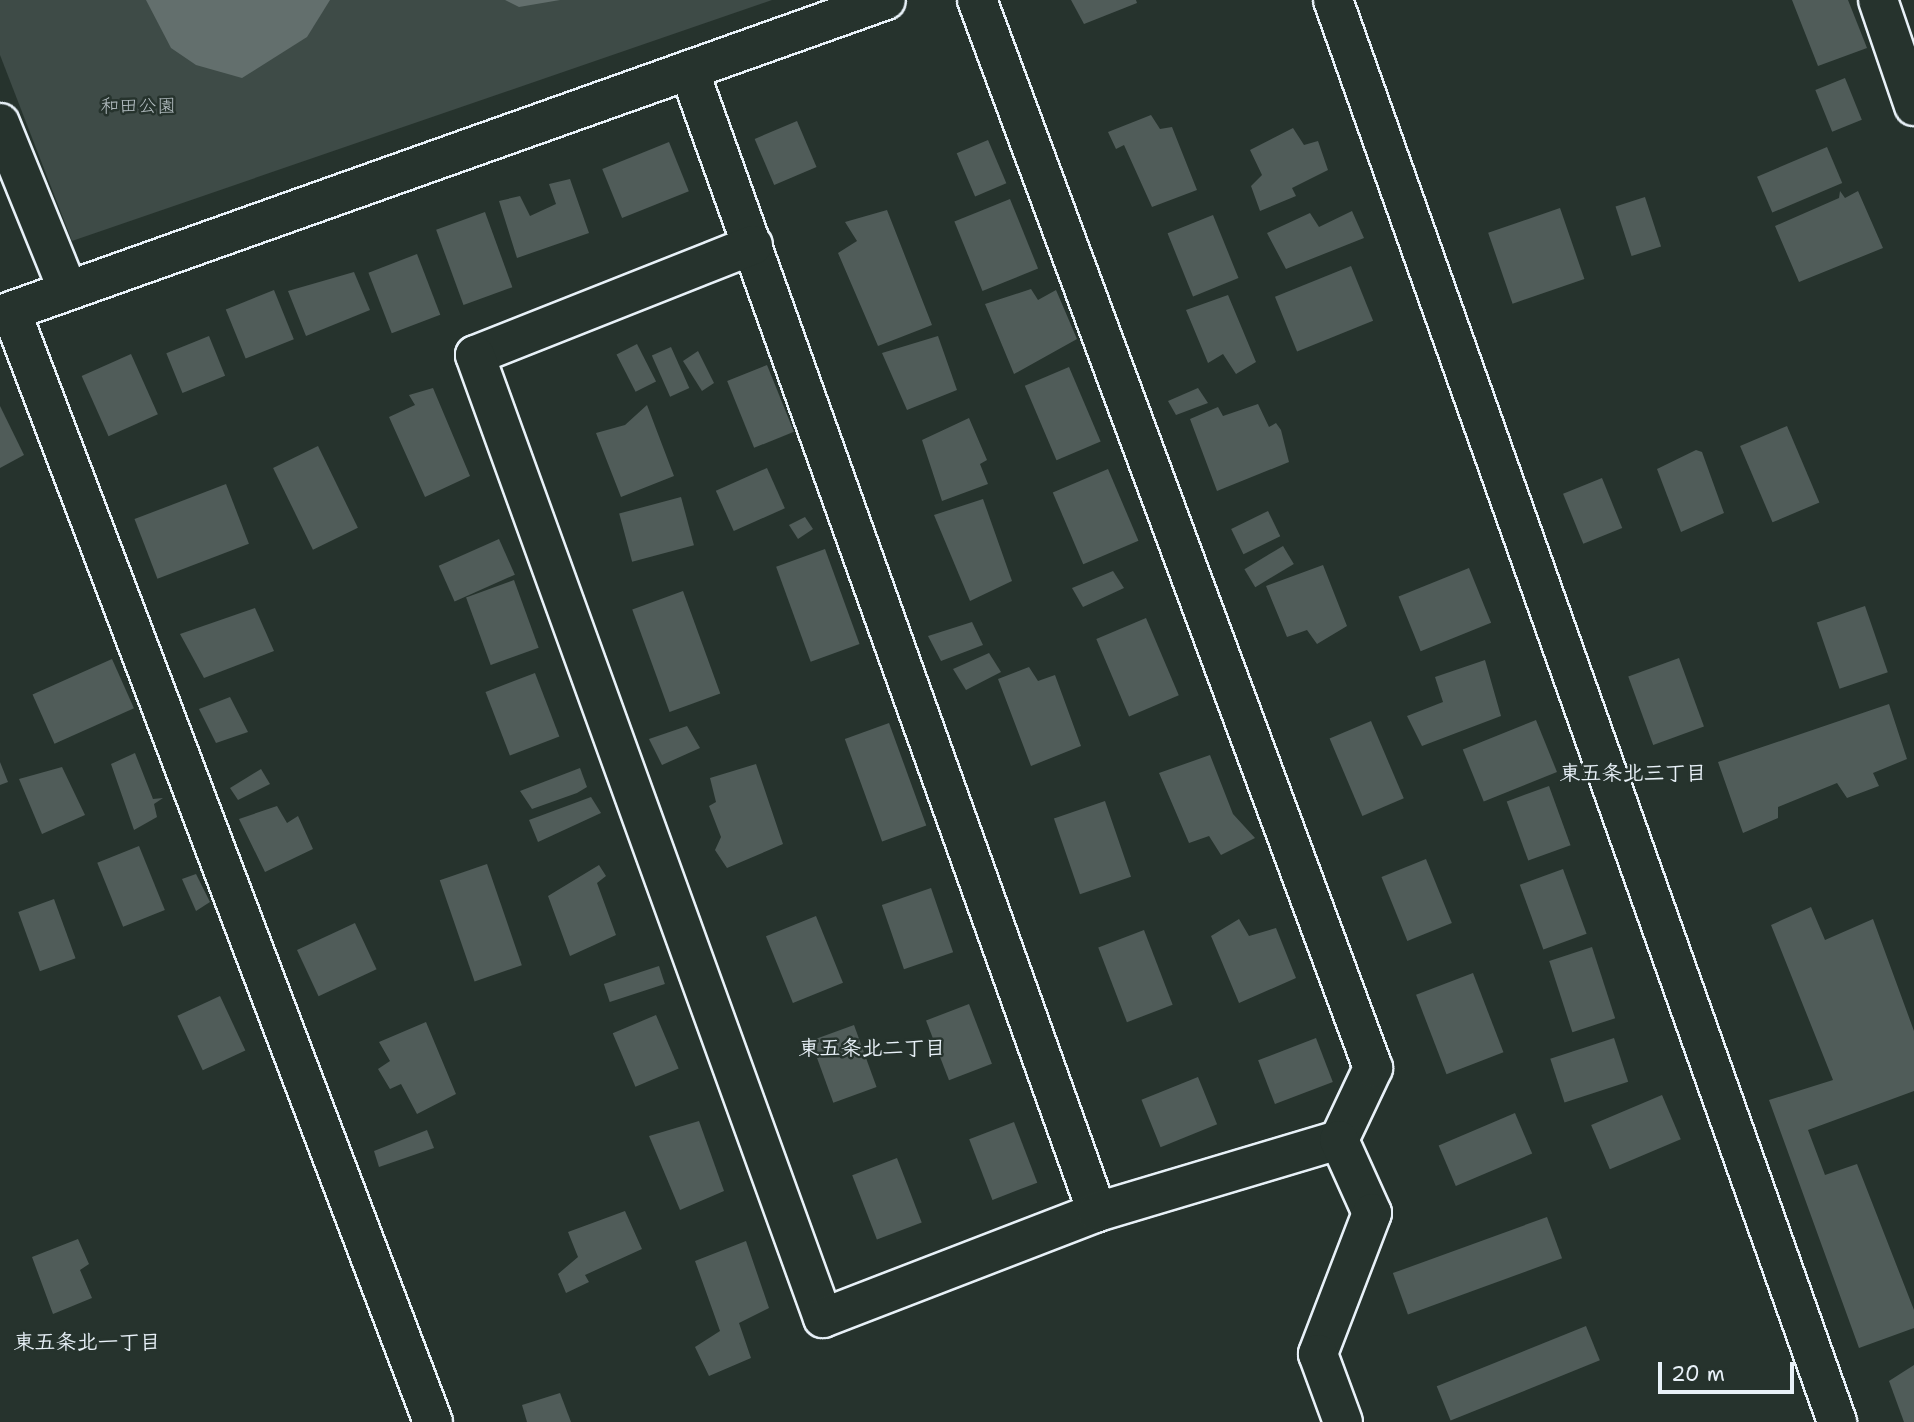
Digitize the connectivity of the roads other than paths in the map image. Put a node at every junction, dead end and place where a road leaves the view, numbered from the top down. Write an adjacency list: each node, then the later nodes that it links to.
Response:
1 (886, 0): 5 (street)
2 (977, 0): 11 (street)
3 (1332, 0): 15 (street)
4 (1878, 0): 6 (street)
5 (689, 70): 8 (street); 9 (street)
6 (1914, 106)
7 (0, 123): 9 (street)
8 (753, 245): 12 (street); 12 (street)
9 (67, 288): 10 (street)
10 (6, 313): 13 (street)
11 (1339, 1140): 12 (street); 14 (street)
12 (1097, 1212)
13 (433, 1422)
14 (1343, 1422)
15 (1837, 1422)

